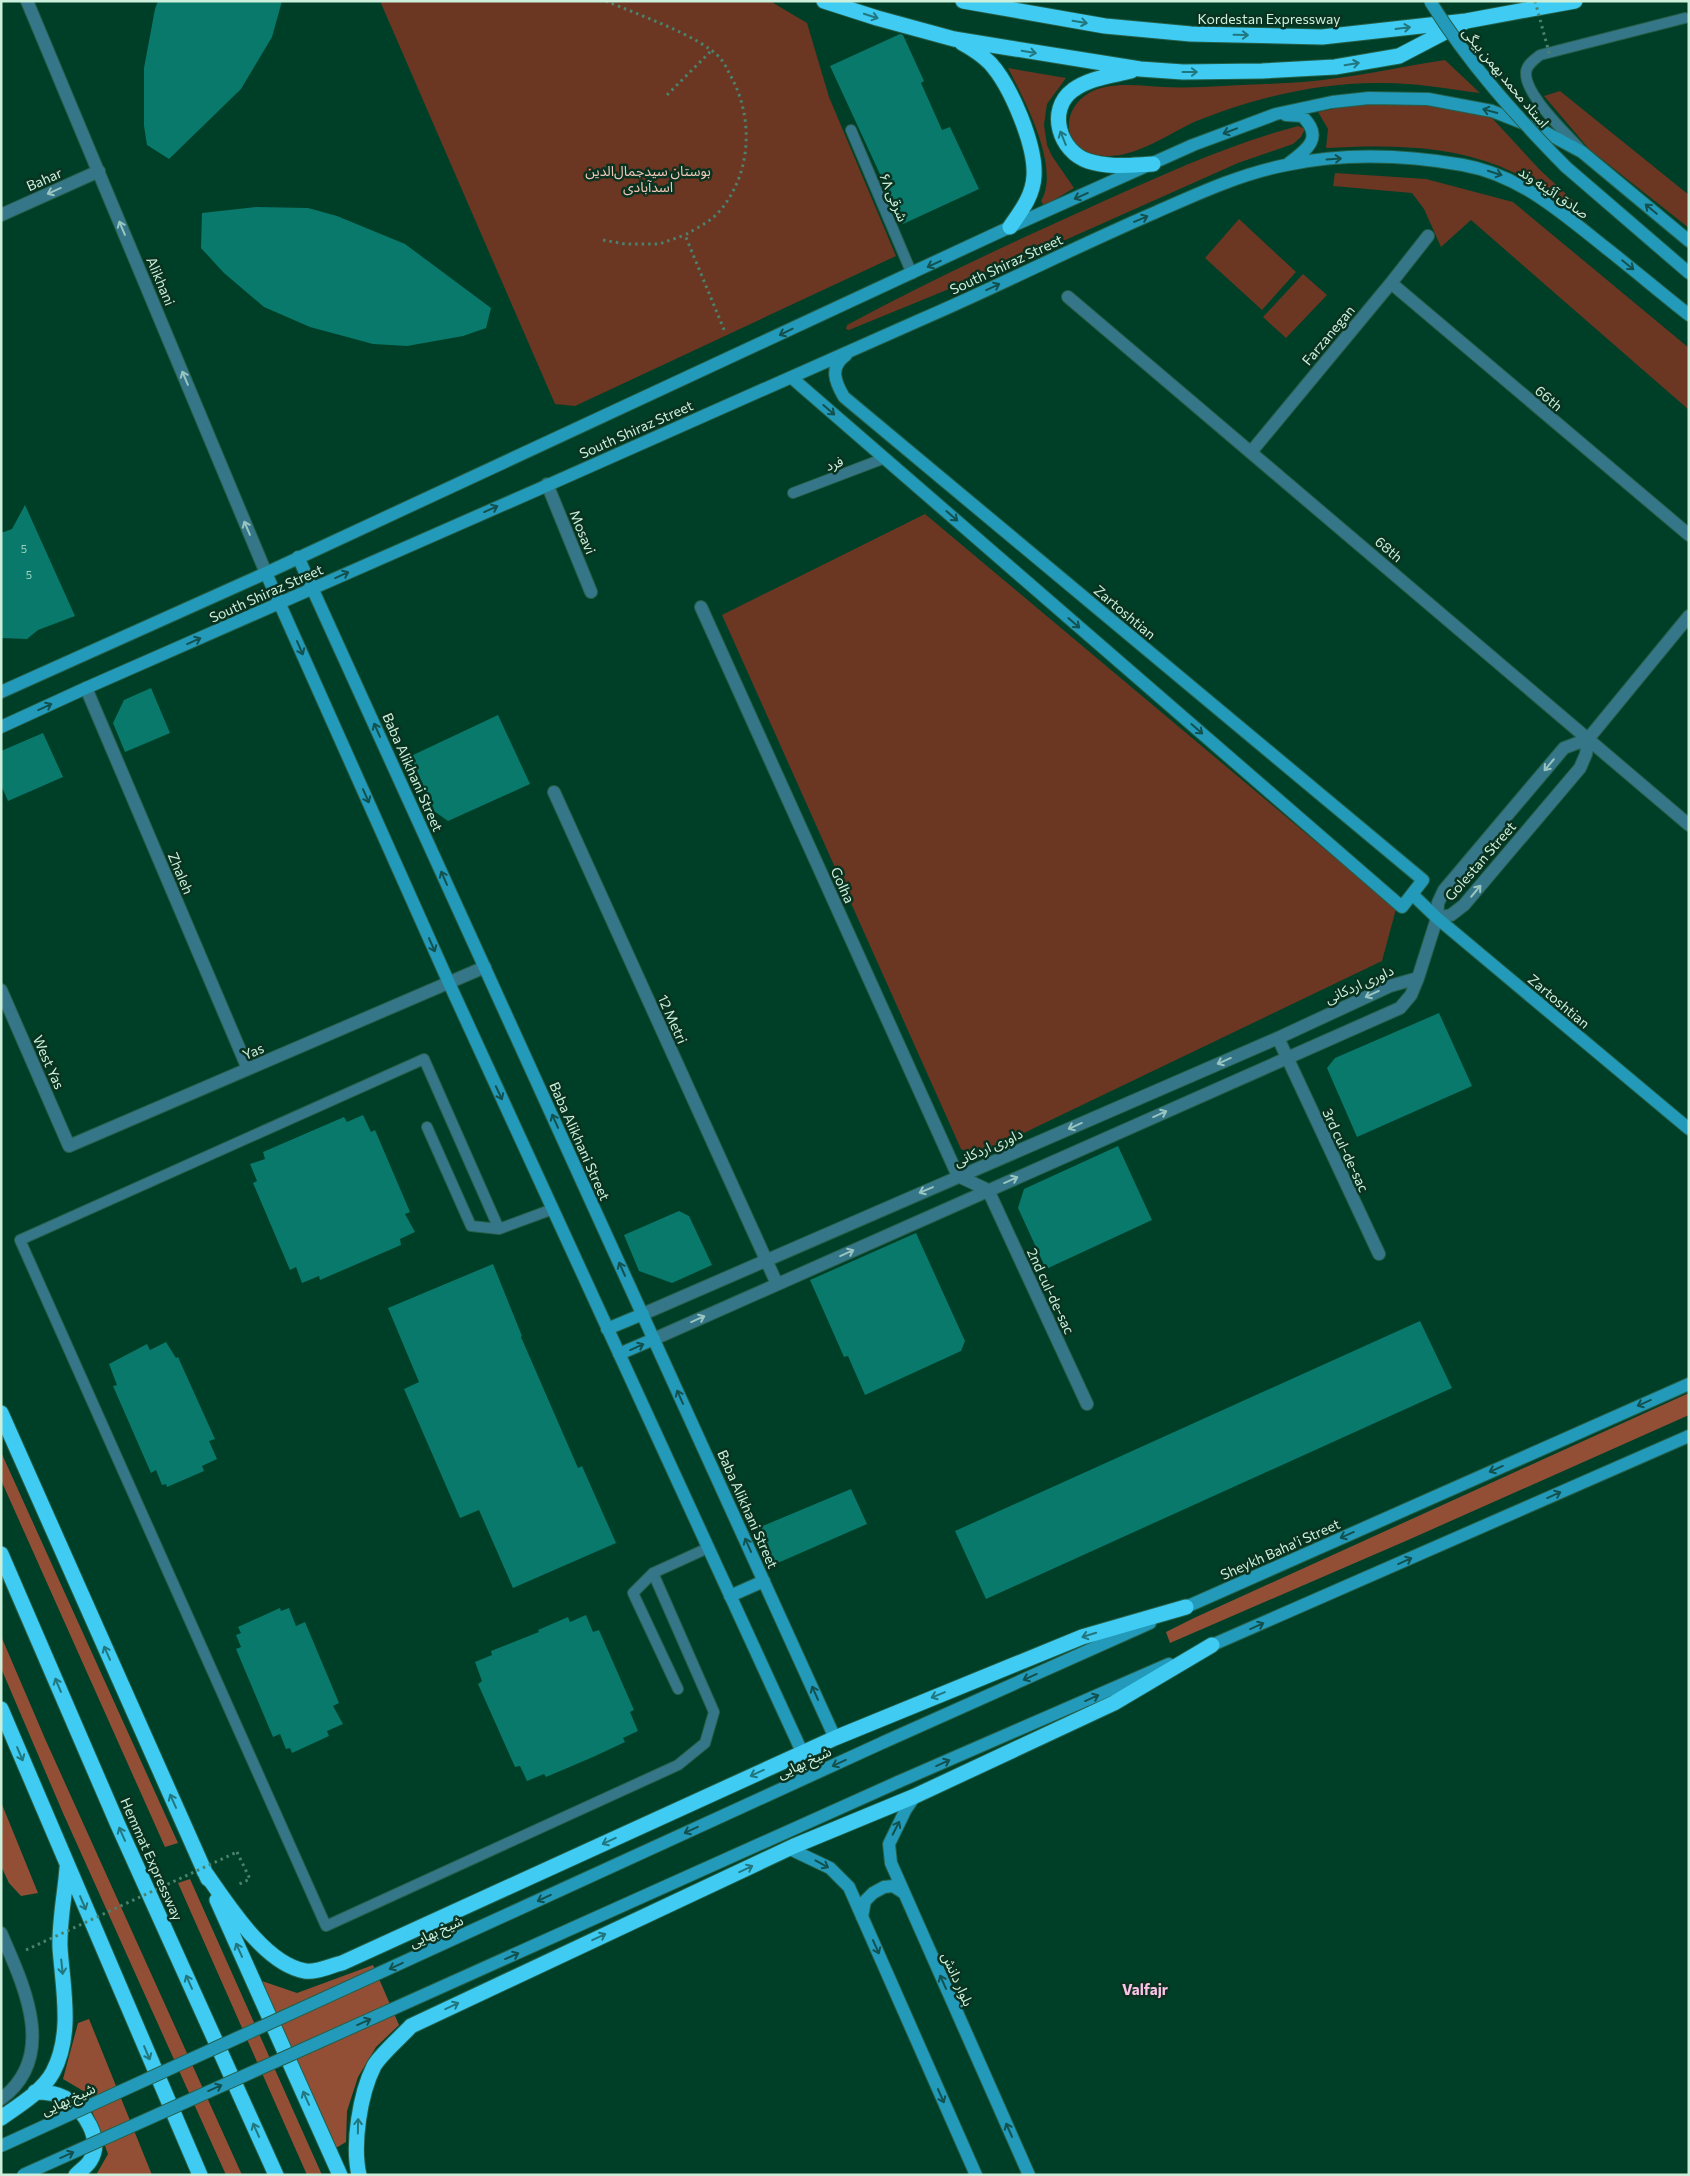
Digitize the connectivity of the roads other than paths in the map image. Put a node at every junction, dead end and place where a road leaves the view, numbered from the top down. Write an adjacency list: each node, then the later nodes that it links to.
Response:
1 (27, 1): 16 (street, Alikhani)
2 (824, 1): 8 (highway, one-way to 8)
3 (963, 1): 7 (highway, Kordestan Expressway, one-way to 7)
4 (1430, 1): 15 (main road, استاد محمد بهمن بیگی, bridge)
5 (1574, 1): 7 (highway, Kordestan Expressway)
6 (1685, 18): 12 (lane)
7 (1466, 21): 9 (highway, one-way to 7)
8 (954, 39): 9 (highway, one-way to 9); 18 (highway)
9 (1140, 69): 13 (highway, one-way to 9)
10 (1276, 114): 12 (main road, South Shiraz Street, one-way to 10); 13 (main road, South Shiraz Street, one-way to 13); 14 (main road)
11 (851, 130): 22 (lane, ۶۸ شرقی)
12 (1582, 152): 20 (main road, one-way to 12)
13 (1153, 164): 18 (main road, South Shiraz Street, one-way to 18)
14 (1286, 165): 25 (main road, صادق آئینه وند, one-way to 25); 26 (main road, South Shiraz Street, one-way to 14)
15 (1566, 167): 21 (main road, صادق آئینه وند)
16 (99, 171): 17 (street, Bahar, one-way to 17); 34 (street, Alikhani, one-way to 16)
17 (1, 215)
18 (1010, 227): 22 (main road, South Shiraz Street, one-way to 22)
19 (1428, 236): 23 (street, Farzanegan)
20 (1689, 240)
21 (1689, 273)
22 (912, 274): 33 (main road, South Shiraz Street, one-way to 33)
23 (1391, 283): 28 (street, Farzanegan); 32 (street, 66th)
24 (1068, 298): 28 (street, 68th)
25 (1689, 315)
26 (859, 347): 27 (main road, South Shiraz Street); 46 (main road, Zartoshtian)
27 (792, 378): 29 (main road, one-way to 29); 30 (main road, South Shiraz Street)
28 (1251, 452): 43 (street, 68th)
29 (885, 458): 31 (lane, فرد); 46 (main road, one-way to 46)
30 (547, 484): 35 (main road, South Shiraz Street, one-way to 30); 36 (street, Mosavi)
31 (793, 493)
32 (1689, 535)
33 (298, 556): 34 (main road, South Shiraz Street); 35 (main road, Baba Alikhani Street)
34 (266, 573): 37 (main road); 41 (main road, South Shiraz Street)
35 (313, 588): 37 (main road, South Shiraz Street); 48 (main road, Baba Alikhani Street, one-way to 35)
36 (591, 592)
37 (280, 604): 40 (main road, South Shiraz Street, one-way to 37); 50 (main road, one-way to 50)
38 (701, 607): 58 (street, Golha)
39 (1689, 616): 43 (street, Golestan Street)
40 (86, 688): 42 (main road, South Shiraz Street, one-way to 40); 54 (street, Zhaleh)
41 (1, 692)
42 (1, 727)
43 (1588, 738): 45 (street, 68th); 47 (street, Golestan Street, one-way to 47); 47 (street, Golestan Street, one-way to 43)
44 (554, 792): 63 (street, 12 Metri)
45 (1689, 824)
46 (1412, 894): 47 (main road, Zartoshtian)
47 (1437, 918): 49 (street); 56 (main road, Zartoshtian)
48 (485, 967): 50 (street, Yas); 65 (main road, Baba Alikhani Street, one-way to 48)
49 (1418, 978): 52 (street, داوری اردکانی, one-way to 52); 53 (street)
50 (449, 983): 54 (street, Yas); 60 (main road, one-way to 60)
51 (1, 990): 57 (street, West Yas)
52 (1278, 1038): 53 (street, 3rd cul-de-sac); 58 (street, داوری اردکانی, one-way to 58)
53 (1286, 1058): 59 (street, one-way to 53); 62 (street, 3rd cul-de-sac)
54 (248, 1070): 57 (street, Yas)
55 (427, 1127): 61 (lane)
56 (1689, 1129)
57 (69, 1146)
58 (958, 1176): 59 (street); 63 (street, داوری اردکانی, one-way to 63)
59 (988, 1190): 64 (street, one-way to 59); 70 (street, 2nd cul-de-sac)
60 (553, 1209): 61 (lane); 66 (main road)
61 (500, 1229): 77 (lane)
62 (1379, 1254)
63 (765, 1259): 64 (street, 12 Metri); 65 (street, داوری اردکانی)
64 (777, 1284): 67 (street, one-way to 64)
65 (643, 1314): 66 (main road); 67 (main road, Baba Alikhani Street)
66 (608, 1329): 68 (main road)
67 (654, 1339): 68 (main road, one-way to 67); 78 (main road, Baba Alikhani Street, one-way to 67)
68 (619, 1354): 75 (main road)
69 (1689, 1384): 80 (main road, Sheykh Baha'i Street, one-way to 80)
70 (1087, 1404)
71 (1, 1413): 74 (highway)
72 (1, 1422): 74 (highway)
73 (1689, 1436): 81 (main road, one-way to 73)
74 (12, 1440): 90 (highway, one-way to 74)
75 (708, 1548): 77 (lane); 79 (main road)
76 (1, 1554): 101 (highway, Hemmat Expressway, one-way to 76)
77 (653, 1573): 82 (lane)
78 (764, 1581): 79 (main road); 84 (main road, Baba Alikhani Street, one-way to 78)
79 (730, 1596): 86 (main road)
80 (1186, 1607): 84 (highway, one-way to 84); 85 (main road, Sheykh Baha'i Street, one-way to 85)
81 (1212, 1645): 87 (highway); 98 (main road, one-way to 81, bridge)
82 (678, 1689)
83 (1, 1709): 89 (highway, one-way to 89)
84 (835, 1738): 86 (highway)
85 (884, 1742): 97 (main road, شیخ بهایی, one-way to 97, bridge)
86 (802, 1752): 90 (highway, one-way to 90)
87 (915, 1796): 88 (highway); 91 (main road, بلوار دانش, one-way to 87)
88 (790, 1848): 92 (main road, one-way to 92); 103 (highway, one-way to 88)
89 (68, 1866): 94 (highway, one-way to 94); 100 (highway, one-way to 100)
90 (204, 1871): 102 (highway, one-way to 90)
91 (904, 1893): 92 (main road); 105 (main road, بلوار دانش, one-way to 91)
92 (862, 1917): 104 (main road, one-way to 104)
93 (1, 1933): 95 (street)
94 (36, 2092): 96 (highway); 99 (highway)
95 (1, 2099)
96 (1, 2118)
97 (1, 2146)
98 (22, 2175)
99 (76, 2175)
100 (200, 2175)
101 (276, 2175)
102 (340, 2175)
103 (359, 2175)
104 (976, 2175)
105 (1029, 2175)

